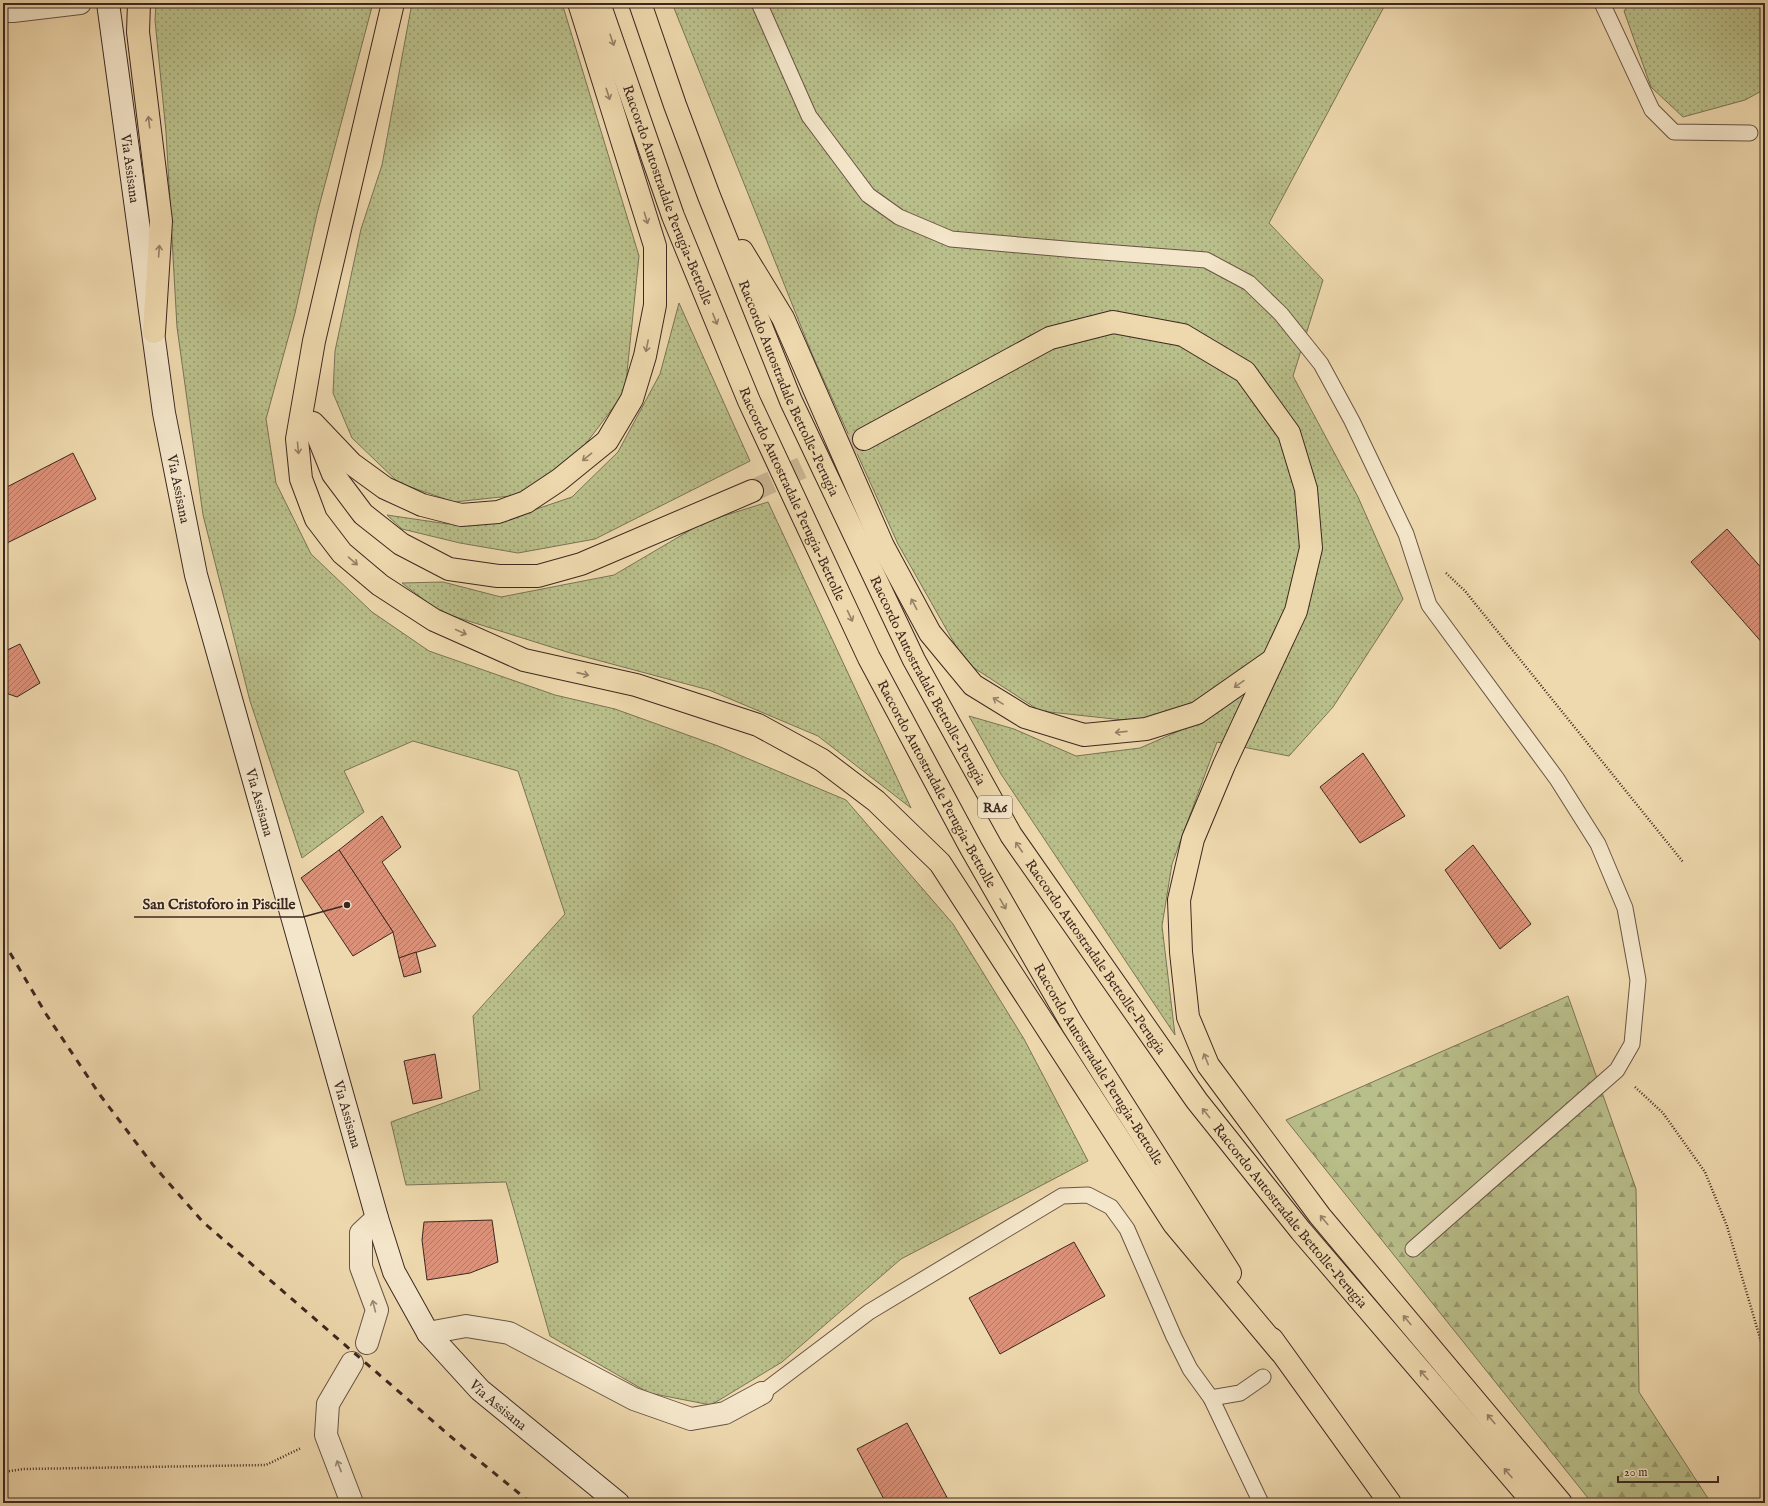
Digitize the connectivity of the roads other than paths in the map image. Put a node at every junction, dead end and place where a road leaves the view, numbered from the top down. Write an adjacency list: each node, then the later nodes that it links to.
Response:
1 (80, 3): 10 (main road)
2 (108, 3): 13 (main road, Via Assisana)
3 (139, 3): 13 (highway, one-way to 3)
4 (393, 3): 14 (highway)
5 (579, 3): 15 (highway, one-way to 15)
6 (599, 3): 23 (highway, Raccordo Autostradale Perugia-Bettolle / RA6, one-way to 23)
7 (640, 3): 12 (highway, Raccordo Autostradale Bettolle-Perugia / RA6)
8 (759, 3): 20 (lane)
9 (1602, 3): 11 (lane)
10 (3, 11)
11 (1750, 133)
12 (709, 196): 18 (highway, one-way to 12); 32 (highway, Raccordo Autostradale Bettolle-Perugia / RA6, one-way to 12)
13 (154, 332): 19 (main road, Via Assisana)
14 (308, 382): 15 (highway); 23 (highway, one-way to 23)
15 (313, 423): 17 (highway)
16 (864, 439): 18 (highway)
17 (752, 491)
18 (1271, 662): 33 (highway, one-way to 18)
19 (377, 1218): 21 (main road, Via Assisana); 22 (main road, one-way to 19)
20 (1413, 1249)
21 (428, 1333): 26 (main road); 29 (main road, Via Assisana)
22 (367, 1343)
23 (1280, 1351): 31 (highway, Raccordo Autostradale Perugia-Bettolle / RA6)
24 (352, 1362): 28 (main road, one-way to 24)
25 (1263, 1377): 27 (lane)
26 (762, 1393): 27 (lane)
27 (1211, 1398): 30 (lane)
28 (352, 1503)
29 (618, 1503)
30 (1261, 1503)
31 (1390, 1503)
32 (1534, 1503)
33 (1561, 1503)

